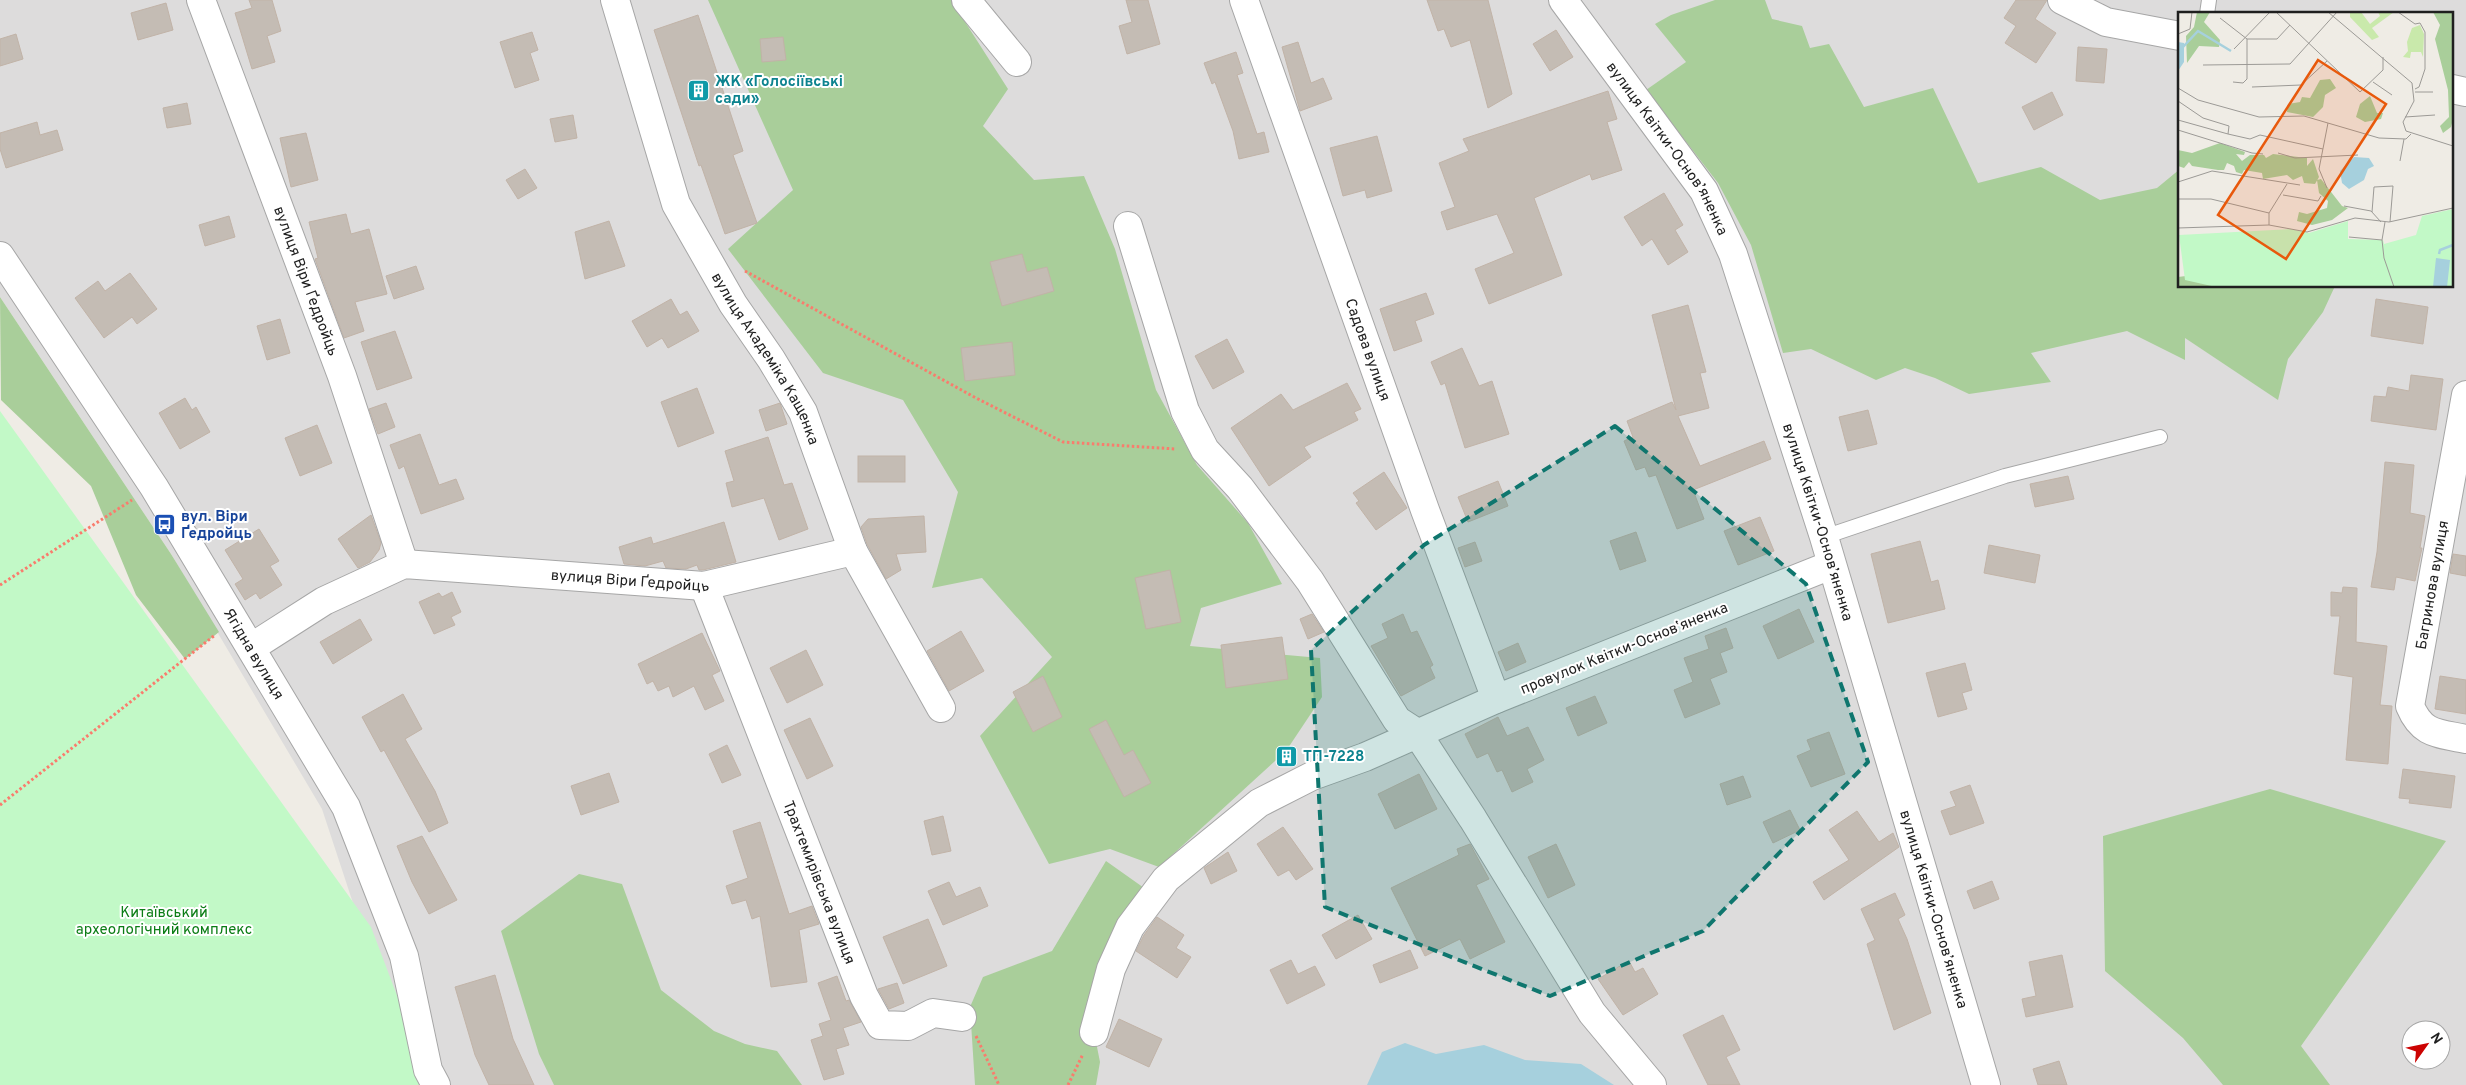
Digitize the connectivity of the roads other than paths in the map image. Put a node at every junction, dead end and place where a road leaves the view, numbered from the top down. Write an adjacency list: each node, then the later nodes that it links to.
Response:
1 (201, 0): 15 (street, вулиця Віри Ґедройць)
2 (615, 0): 14 (street, вулиця Академіка Кащенка)
3 (966, 0): 8 (street)
4 (1244, 0): 19 (street, Садова вулиця)
5 (1563, 0): 13 (street, вулиця Квітки-Основ’яненка)
6 (2062, 0): 7 (street)
7 (2178, 36)
8 (1017, 62)
9 (1128, 226): 21 (street)
10 (0, 256): 18 (street, Ягідна вулиця)
11 (2466, 395): 22 (street, Багринова вулиця)
12 (2160, 437): 13 (lane)
13 (1824, 536): 16 (street, вулиця Квітки-Основ’яненка)
14 (853, 552): 17 (street, вулиця Віри Ґедройць); 20 (street, вулиця Академіка Кащенка)
15 (404, 564): 17 (street, вулиця Віри Ґедройць); 18 (street, вулиця Віри Ґедройць)
16 (1831, 565): 19 (street, провулок Квітки-Основʼяненка); 27 (street, вулиця Квітки-Основ’яненка)
17 (704, 586): 23 (street, Трахтемирівська вулиця)
18 (252, 647): 25 (street, Ягідна вулиця)
19 (1496, 699): 21 (street, провулок Квітки-Основʼяненка)
20 (941, 708)
21 (1417, 733): 24 (street, провулок Квітки-Основʼяненка); 26 (street)
22 (2466, 739)
23 (962, 1018)
24 (1094, 1032)
25 (436, 1085)
26 (1652, 1085)
27 (1986, 1085)

